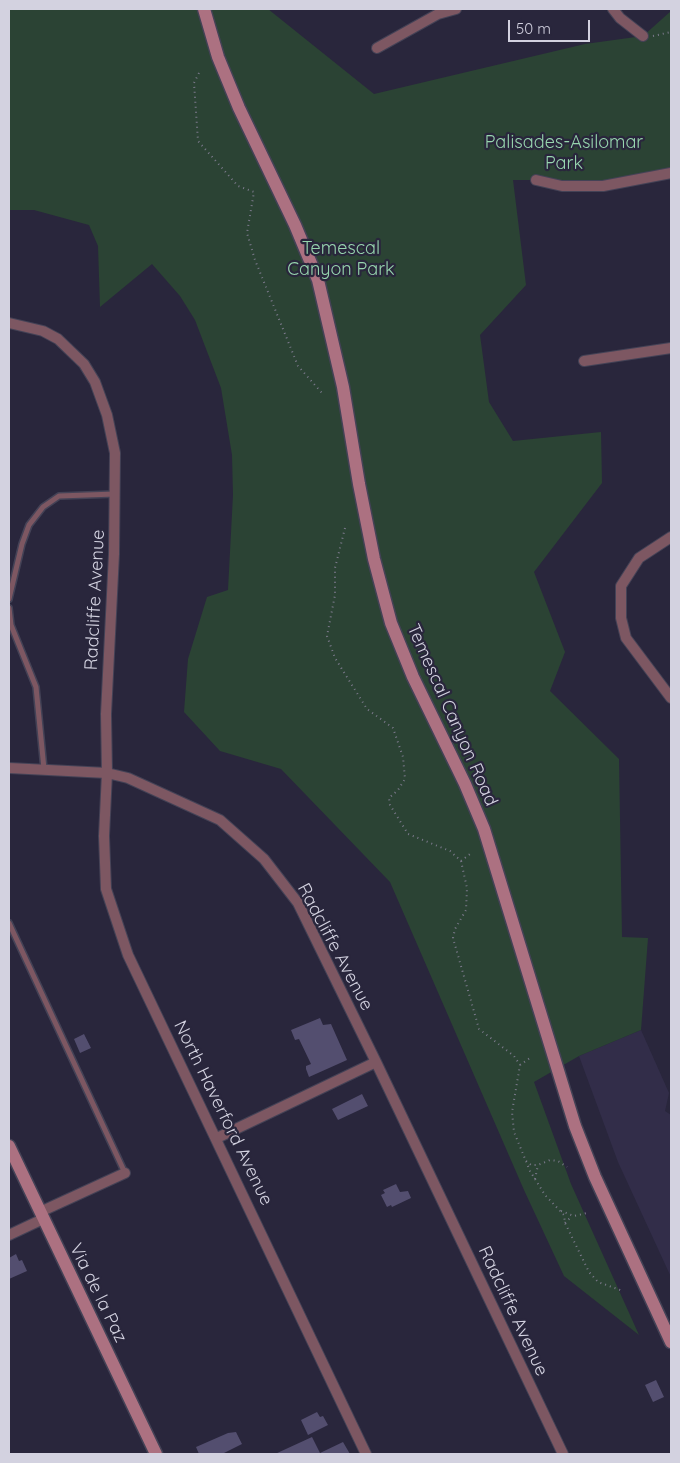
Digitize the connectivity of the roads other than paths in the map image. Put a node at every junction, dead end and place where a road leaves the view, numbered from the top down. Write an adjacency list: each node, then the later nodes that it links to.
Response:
1 (204, 9): 26 (main road, Temescal Canyon Road)
2 (456, 9): 5 (street)
3 (614, 9): 4 (street)
4 (643, 36)
5 (377, 48)
6 (671, 173): 7 (street)
7 (536, 180)
8 (9, 323): 11 (street, Radcliffe Avenue)
9 (671, 348): 10 (street)
10 (584, 361)
11 (116, 494): 13 (lane); 18 (street, Radcliffe Avenue)
12 (671, 536): 15 (street)
13 (9, 599)
14 (9, 608): 17 (lane)
15 (671, 698)
16 (9, 768): 17 (street)
17 (44, 770): 18 (street)
18 (108, 773): 20 (street, Radcliffe Avenue); 21 (street, North Haverford Avenue)
19 (9, 923): 23 (lane)
20 (376, 1062): 21 (street); 29 (street, Radcliffe Avenue)
21 (217, 1138): 28 (street, North Haverford Avenue)
22 (9, 1146): 24 (main road, Via de la Paz)
23 (125, 1173): 24 (street)
24 (41, 1215): 25 (street); 27 (main road, Via de la Paz)
25 (9, 1234)
26 (671, 1342)
27 (156, 1454)
28 (366, 1454)
29 (563, 1454)

